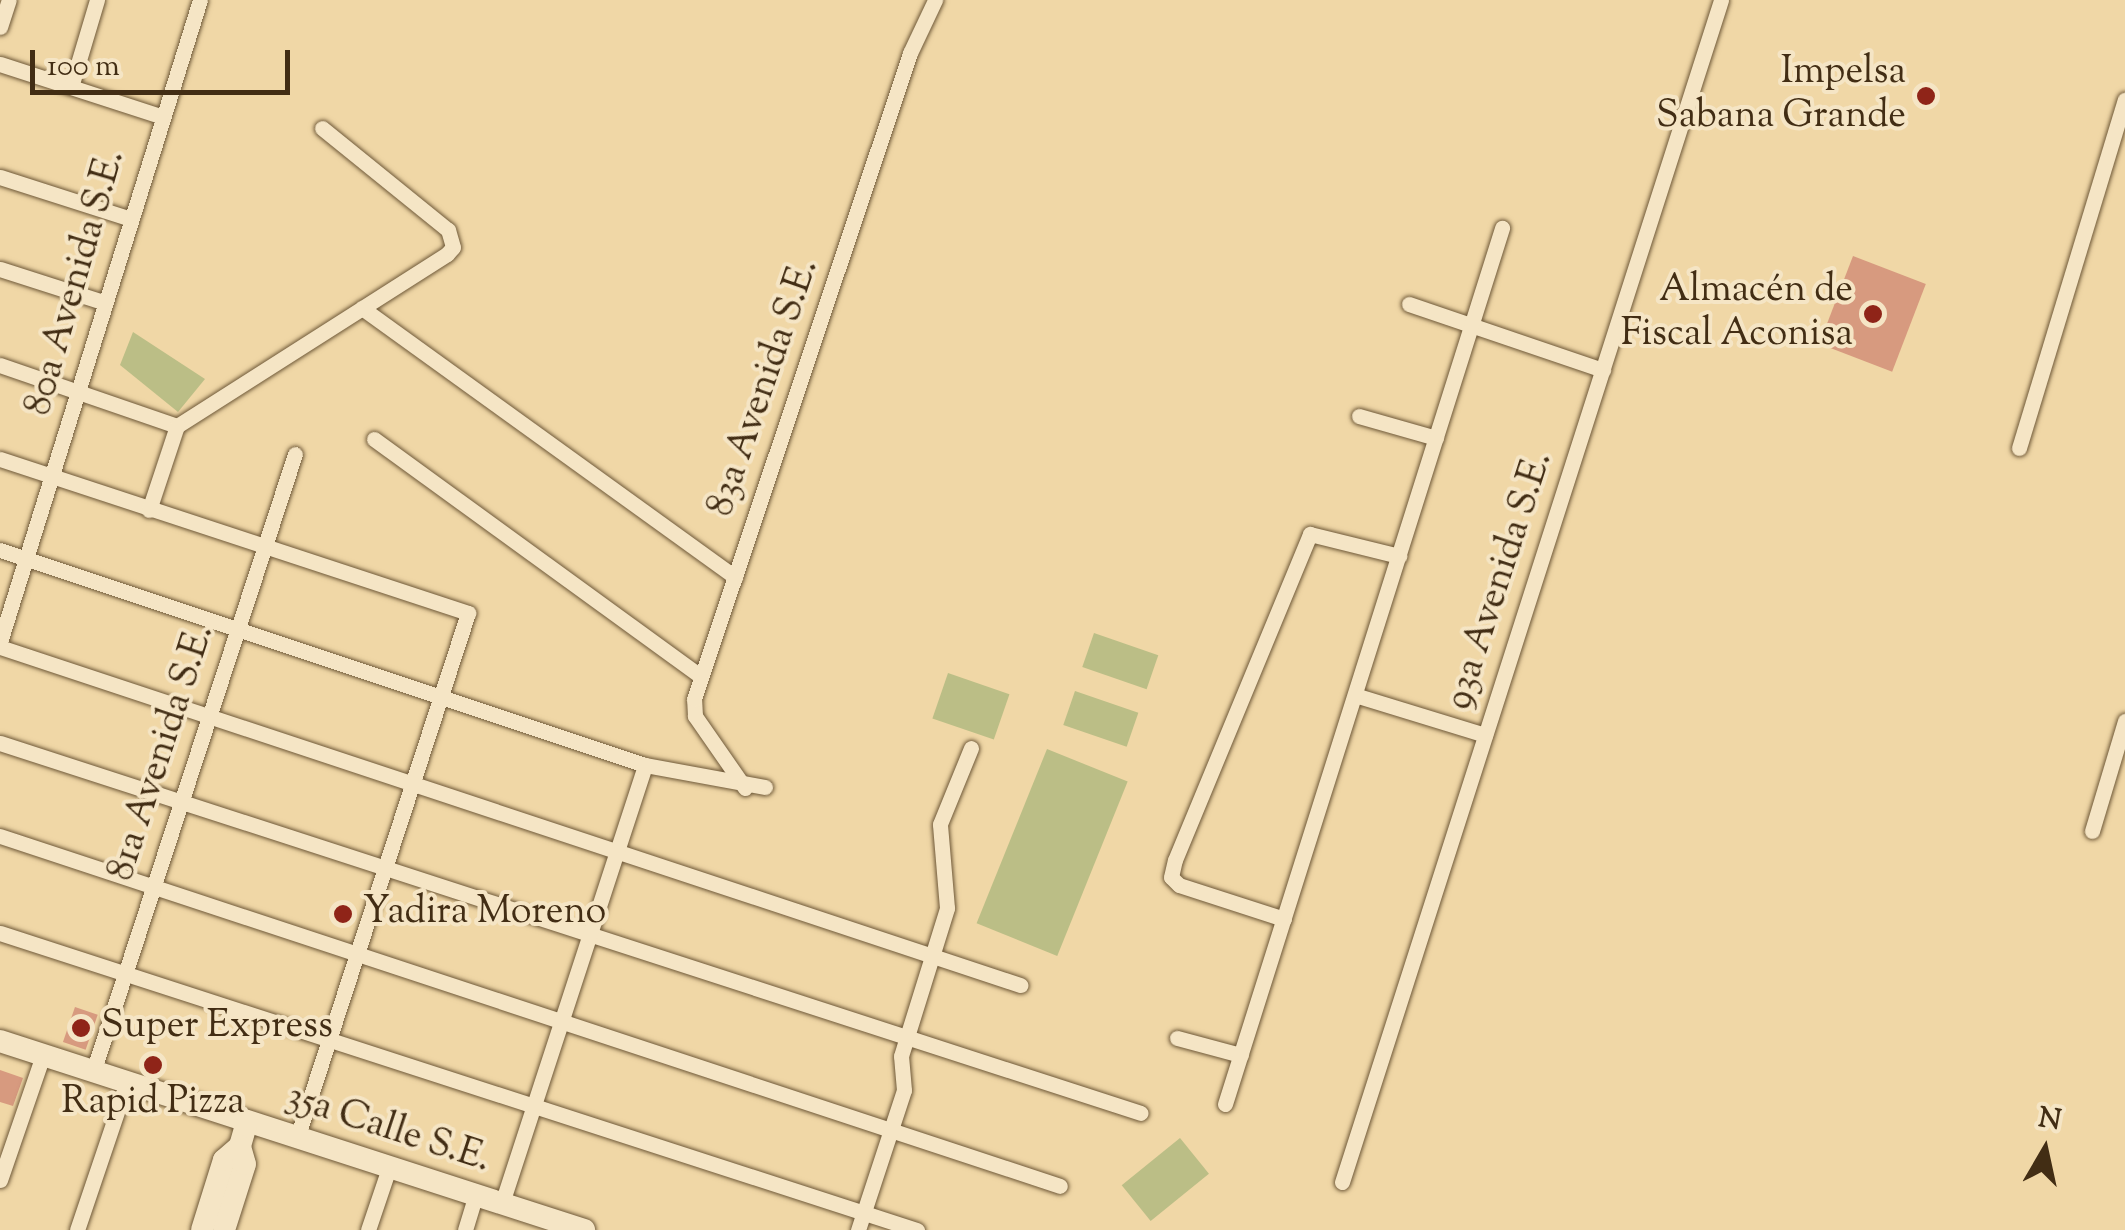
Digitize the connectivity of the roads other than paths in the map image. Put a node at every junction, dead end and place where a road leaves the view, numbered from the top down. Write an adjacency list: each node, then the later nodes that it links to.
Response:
1 (9, 0): 6 (street)
2 (97, 0): 8 (street)
3 (200, 0): 10 (street, 80a Avenida S.E.)
4 (936, 0): 36 (street, 83a Avenida S.E.)
5 (1721, 0): 21 (street, 93a Avenida S.E.)
6 (0, 27)
7 (1, 68): 8 (street)
8 (71, 87): 10 (street)
9 (2125, 100): 27 (street)
10 (160, 116): 13 (street, 80a Avenida S.E.)
11 (322, 128): 18 (street)
12 (0, 177): 13 (street)
13 (131, 219): 16 (street, 80a Avenida S.E.)
14 (1502, 228): 19 (street)
15 (0, 269): 16 (street)
16 (103, 302): 22 (street, 80a Avenida S.E.)
17 (1409, 304): 19 (street)
18 (362, 308): 24 (street); 36 (street)
19 (1472, 325): 21 (street); 26 (street)
20 (0, 365): 22 (street)
21 (1602, 370): 44 (street, 93a Avenida S.E.)
22 (80, 390): 24 (street); 30 (street, 80a Avenida S.E.)
23 (1359, 416): 26 (street)
24 (177, 426): 31 (street)
25 (374, 438): 39 (street)
26 (1436, 438): 34 (street)
27 (2019, 448)
28 (294, 454): 32 (street, 81a Avenida S.E.)
29 (0, 458): 30 (street)
30 (55, 476): 31 (street); 35 (street, 80a Avenida S.E.)
31 (149, 510): 32 (street)
32 (264, 547): 37 (street, 81a Avenida S.E.); 41 (street)
33 (0, 550): 35 (street)
34 (1399, 556): 40 (street); 57 (street)
35 (27, 559): 37 (street); 38 (street, 80a Avenida S.E.)
36 (734, 577): 39 (street, 83a Avenida S.E.)
37 (236, 633): 41 (street); 42 (street, 81a Avenida S.E.)
38 (0, 644): 42 (street)
39 (700, 676): 50 (street, 83a Avenida S.E.)
40 (1355, 695): 44 (street); 57 (street)
41 (440, 699): 47 (street); 49 (street)
42 (207, 721): 49 (street); 51 (street, 81a Avenida S.E.)
43 (2125, 721): 52 (street)
44 (1485, 735): 82 (street, 93a Avenida S.E.)
45 (0, 743): 51 (street)
46 (971, 748): 61 (street)
47 (644, 765): 50 (street); 54 (street)
48 (765, 787): 50 (street)
49 (412, 788): 54 (street); 55 (street)
50 (745, 788)
51 (181, 802): 55 (street); 56 (street, 81a Avenida S.E.)
52 (2092, 831)
53 (0, 836): 56 (street)
54 (616, 854): 59 (street); 61 (street)
55 (385, 868): 59 (street); 60 (street)
56 (154, 885): 60 (street); 62 (street, 81a Avenida S.E.)
57 (1284, 919): 69 (street)
58 (0, 933): 62 (street)
59 (589, 934): 64 (street); 65 (street)
60 (358, 952): 64 (street); 67 (street)
61 (932, 956): 63 (street); 65 (street)
62 (125, 974): 67 (street); 71 (street, 81a Avenida S.E.)
63 (1020, 984)
64 (562, 1018): 74 (street); 77 (street)
65 (906, 1037): 75 (street); 77 (street)
66 (1176, 1038): 69 (street)
67 (329, 1040): 74 (street); 78 (street)
68 (0, 1041): 70 (street, 35a Calle S.E.)
69 (1241, 1054): 73 (street)
70 (42, 1055): 71 (street, 35a Calle S.E.); 81 (street)
71 (93, 1072): 72 (street, 35a Calle S.E.)
72 (126, 1082): 76 (street, 35a Calle S.E.); 88 (street)
73 (1225, 1104)
74 (534, 1106): 85 (street); 86 (street)
75 (1141, 1113)
76 (247, 1122): 78 (street, 35a Calle S.E.); 79 (street)
77 (890, 1127): 83 (street); 86 (street)
78 (297, 1138): 80 (street, 35a Calle S.E.)
79 (240, 1146): 89 (street); 90 (street)
80 (389, 1168): 84 (street, 35a Calle S.E.); 91 (street)
81 (0, 1180)
82 (1342, 1182)
83 (1060, 1186)
84 (476, 1194): 85 (street, 35a Calle S.E.); 92 (street)
85 (502, 1203): 87 (street, 35a Calle S.E.)
86 (863, 1212): 93 (street); 94 (street)
87 (568, 1228)
88 (77, 1230)
89 (202, 1230)
90 (224, 1230)
91 (368, 1230)
92 (465, 1230)
93 (858, 1230)
94 (917, 1230)

